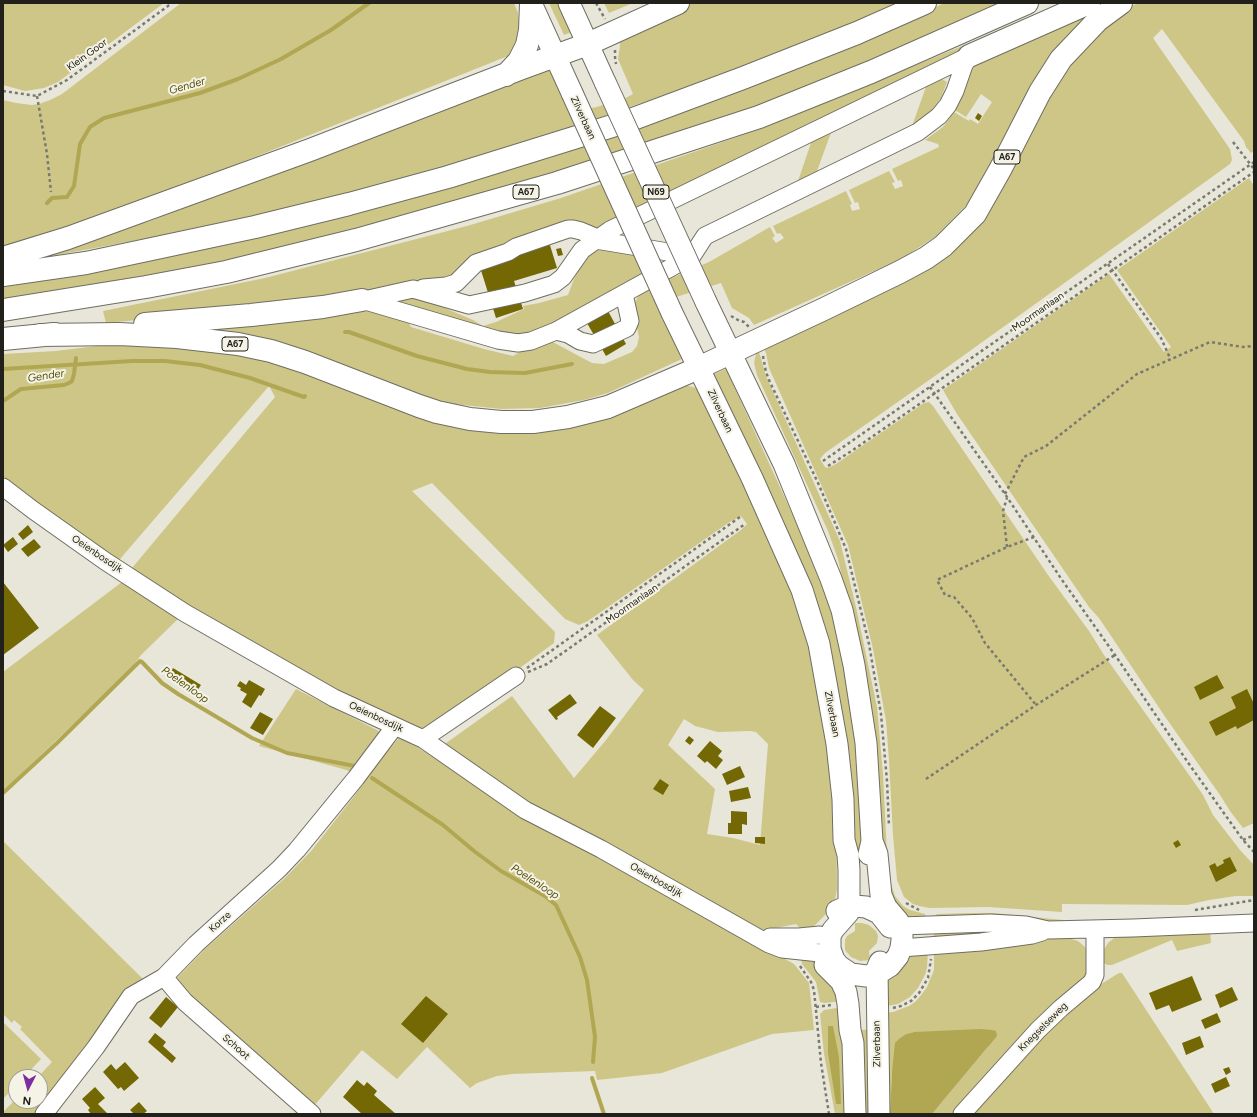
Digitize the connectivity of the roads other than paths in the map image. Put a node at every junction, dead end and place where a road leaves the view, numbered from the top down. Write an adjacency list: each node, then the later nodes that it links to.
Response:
1 (531, 3): 9 (main road, Zilverbaan); 11 (highway)
2 (569, 3): 8 (main road, N69)
3 (678, 3): 8 (highway)
4 (925, 3): 15 (highway)
5 (1027, 3): 19 (highway, A67)
6 (1089, 3): 10 (highway, A67)
7 (1121, 3): 23 (highway, A67)
8 (588, 44): 9 (highway); 23 (main road, N69, bridge)
9 (555, 56): 11 (highway); 24 (main road, Zilverbaan, bridge)
10 (969, 56): 12 (street, A67); 13 (street, A67)
11 (506, 75): 14 (highway)
12 (596, 240): 13 (street, A67); 16 (street, A67); 16 (street, A67)
13 (692, 256): 17 (street, A67)
14 (3, 258)
15 (3, 275)
16 (413, 289): 18 (street, A67)
17 (624, 294): 20 (street, A67); 20 (street)
18 (362, 300): 20 (street, A67); 21 (highway, A67)
19 (3, 310)
20 (556, 331)
21 (40, 335): 22 (highway, A67); 24 (highway, A67)
22 (3, 339)
23 (730, 353): 24 (highway, A67); 30 (main road)
24 (700, 368): 29 (main road, Zilverbaan)
25 (3, 487): 27 (street, Oeienbosdijk)
26 (516, 676): 28 (street)
27 (395, 726): 28 (street, Oeienbosdijk); 37 (street, Korze)
28 (423, 739): 34 (street, Oeienbosdijk)
29 (845, 908): 30 (main road); 34 (main road)
30 (887, 917): 33 (street); 35 (main road); 36 (main road)
31 (1254, 923): 32 (street)
32 (1095, 929): 33 (street); 43 (street, Knegselseweg)
33 (1048, 930): 35 (street)
34 (824, 947): 38 (main road)
35 (901, 948): 36 (main road)
36 (877, 974): 38 (main road); 42 (main road, Zilverbaan)
37 (164, 977): 39 (street, Korze); 40 (street, Schoot)
38 (846, 978): 41 (main road, Zilverbaan)
39 (44, 1114)
40 (312, 1114)
41 (855, 1114)
42 (879, 1114)
43 (962, 1114)

